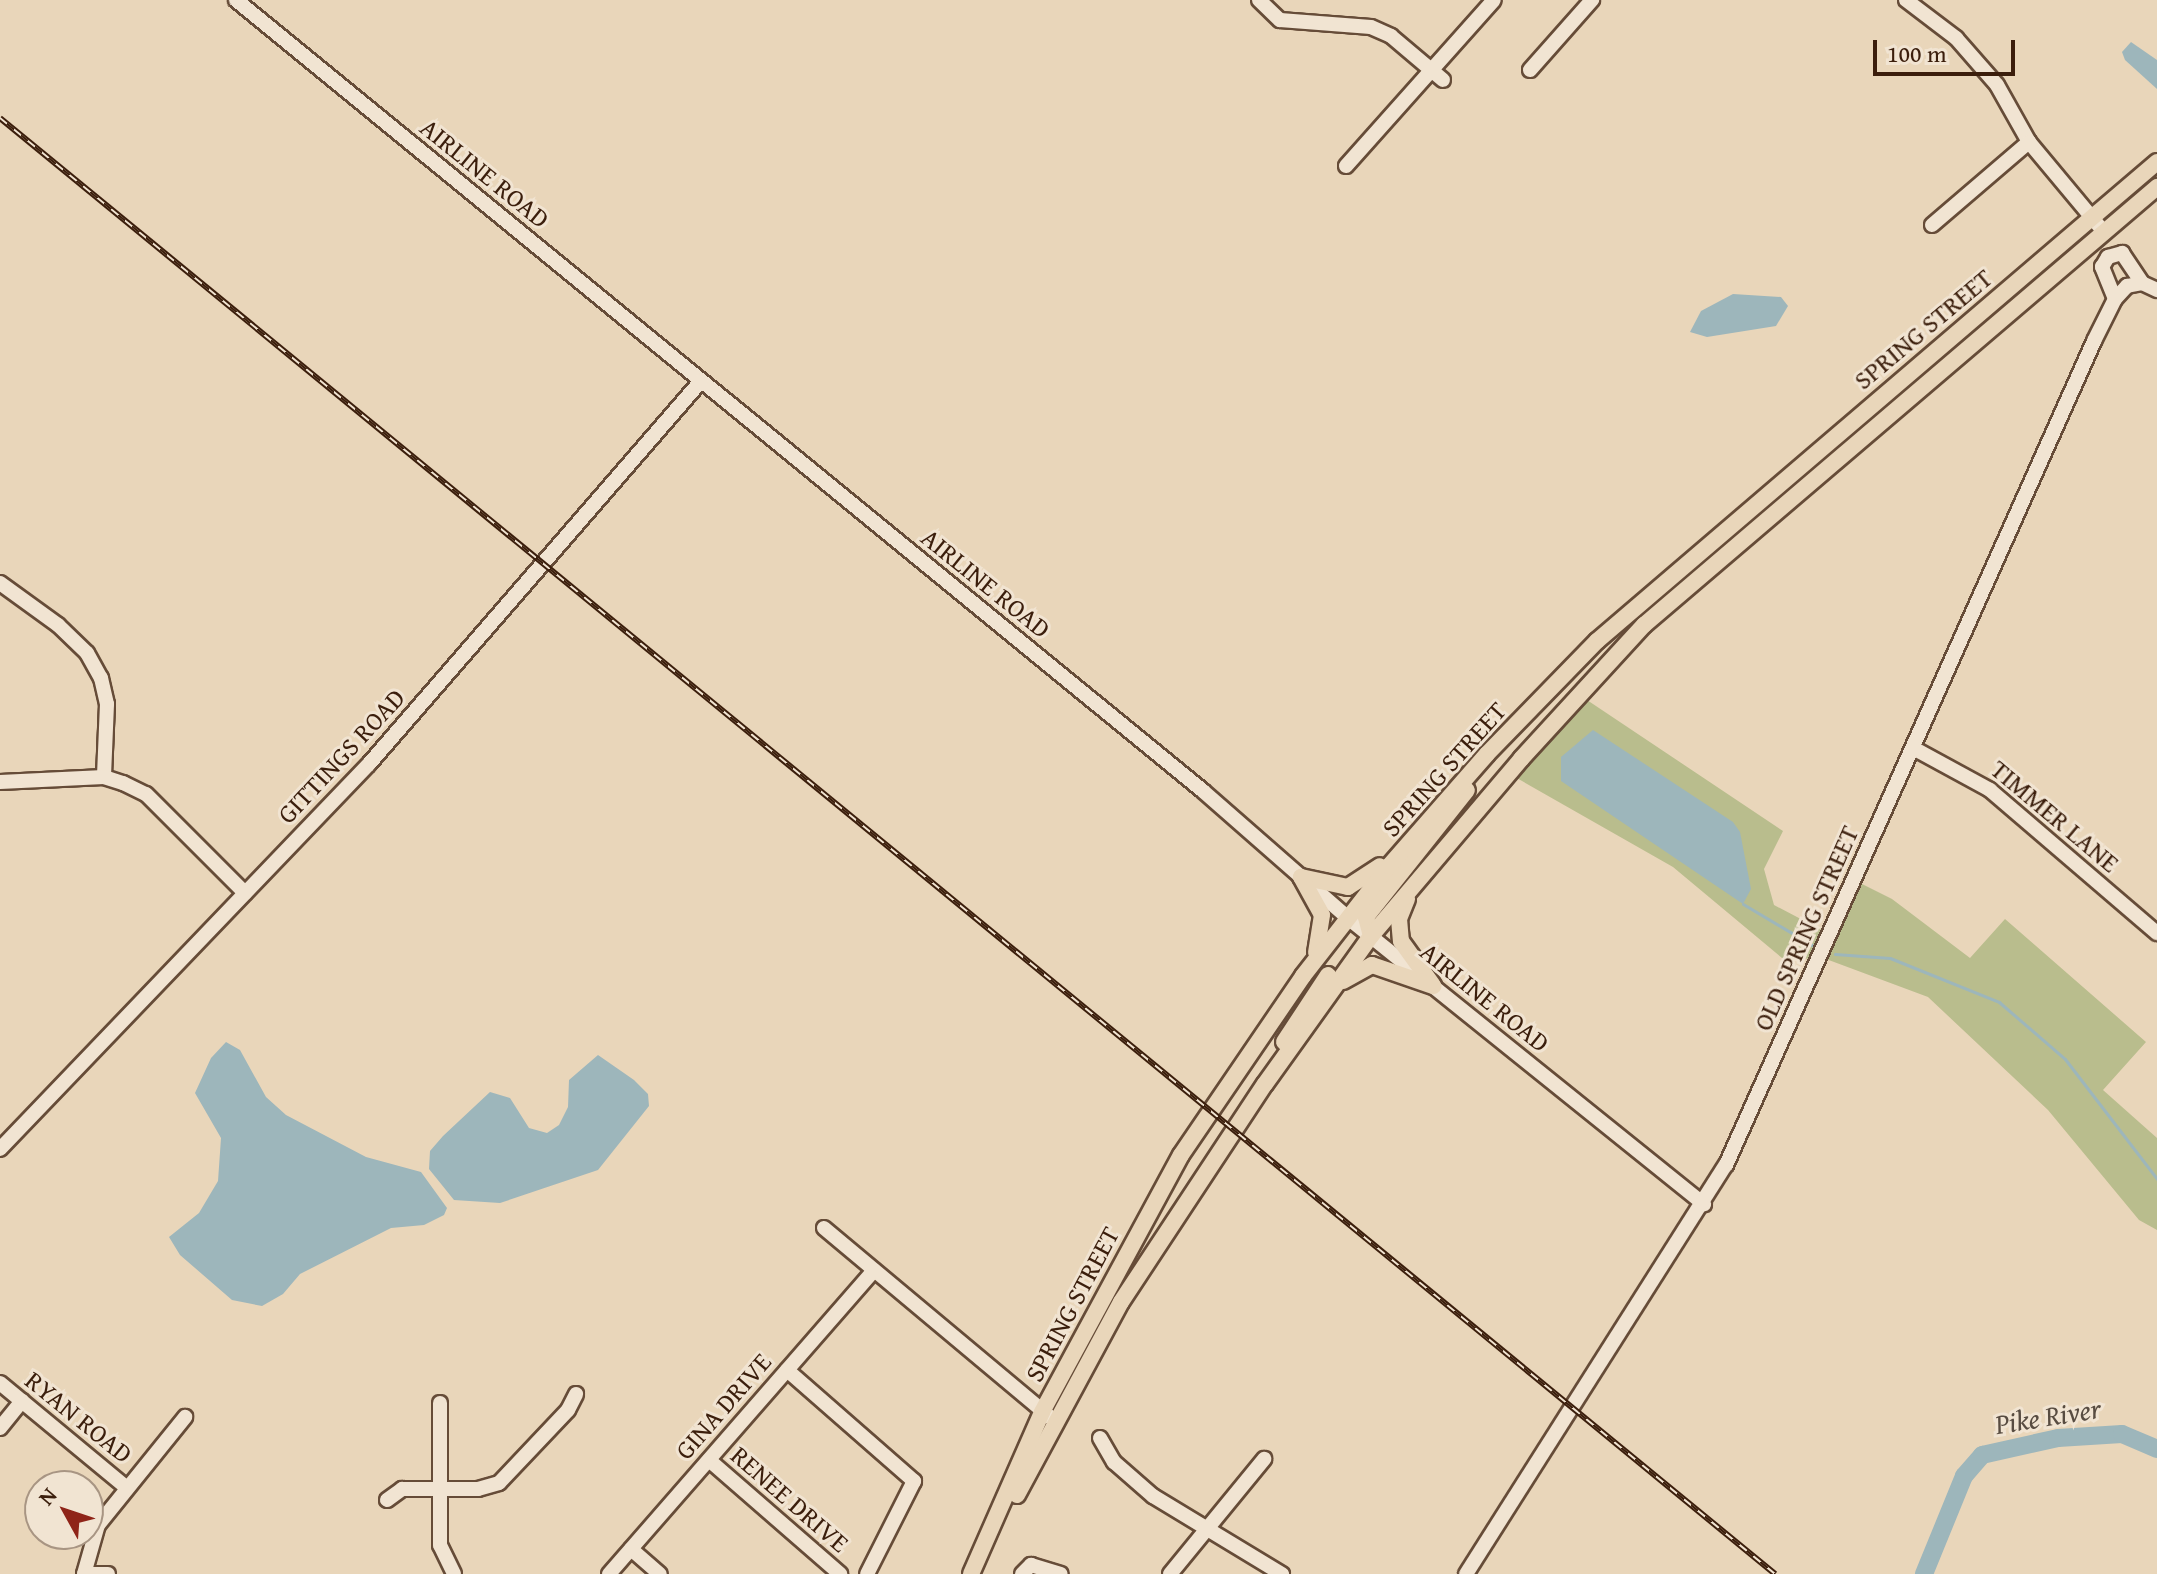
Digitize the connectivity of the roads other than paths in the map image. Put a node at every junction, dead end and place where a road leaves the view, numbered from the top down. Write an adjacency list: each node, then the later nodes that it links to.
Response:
1 (236, 0): 18 (street, AIRLINE ROAD)
2 (1259, 0): 7 (street)
3 (1494, 0): 7 (street)
4 (1592, 0): 6 (street)
5 (1906, 0): 8 (street)
6 (1530, 70)
7 (1438, 76): 10 (street)
8 (2029, 142): 12 (street); 13 (street)
9 (2157, 162): 12 (main road, SPRING STREET)
10 (1346, 166)
11 (2157, 187): 14 (main road, SPRING STREET)
12 (2092, 217): 14 (street); 20 (main road, SPRING STREET)
13 (1932, 225)
14 (2104, 232): 26 (main road, SPRING STREET)
15 (2142, 283): 16 (street); 17 (street); 17 (street)
16 (2157, 290)
17 (2115, 299): 21 (street, OLD SPRING STREET)
18 (701, 381): 25 (street, AIRLINE ROAD); 27 (street, GITTINGS ROAD)
19 (0, 583): 22 (street)
20 (1512, 728): 24 (main road, SPRING STREET); 30 (main road)
21 (1913, 748): 29 (street, TIMMER LANE); 36 (street, OLD SPRING STREET)
22 (104, 777): 23 (street); 27 (street)
23 (0, 782)
24 (1409, 842): 25 (main road); 28 (main road, SPRING STREET)
25 (1301, 877): 28 (street, AIRLINE ROAD); 31 (main road)
26 (1416, 883): 30 (main road, SPRING STREET); 32 (main road)
27 (245, 893): 35 (street, GITTINGS ROAD)
28 (1348, 918): 30 (street, AIRLINE ROAD); 31 (main road, SPRING STREET); 34 (main road)
29 (2157, 933)
30 (1371, 936): 32 (street, AIRLINE ROAD); 33 (main road, SPRING STREET)
31 (1308, 969): 44 (main road, SPRING STREET)
32 (1433, 986): 33 (main road); 36 (street, AIRLINE ROAD)
33 (1317, 1009): 34 (main road, SPRING STREET)
34 (1265, 1084): 44 (main road, SPRING STREET)
35 (0, 1149)
36 (1704, 1204): 67 (street, OLD SPRING STREET)
37 (824, 1228): 38 (street)
38 (874, 1270): 39 (street, GINA DRIVE); 44 (street)
39 (787, 1370): 49 (street, GINA DRIVE); 62 (street)
40 (0, 1383): 42 (street, RYAN ROAD)
41 (576, 1394): 51 (street)
42 (22, 1401): 46 (street); 50 (street, RYAN ROAD)
43 (440, 1403): 51 (street)
44 (1049, 1416): 63 (main road, SPRING STREET)
45 (185, 1417): 50 (street)
46 (0, 1428)
47 (1100, 1438): 53 (street)
48 (1264, 1459): 53 (street)
49 (709, 1460): 54 (street, GINA DRIVE); 61 (street, RENEE DRIVE)
50 (127, 1488): 56 (street)
51 (439, 1489): 52 (street); 58 (street)
52 (387, 1500)
53 (1205, 1530): 65 (street); 66 (street)
54 (631, 1549): 59 (street, GINA DRIVE); 60 (street)
55 (1026, 1569): 64 (street)
56 (84, 1574): 57 (street)
57 (108, 1574)
58 (454, 1574)
59 (609, 1574)
60 (660, 1574)
61 (840, 1574)
62 (867, 1574)
63 (973, 1574)
64 (1061, 1574)
65 (1170, 1574)
66 (1282, 1574)
67 (1466, 1574)

